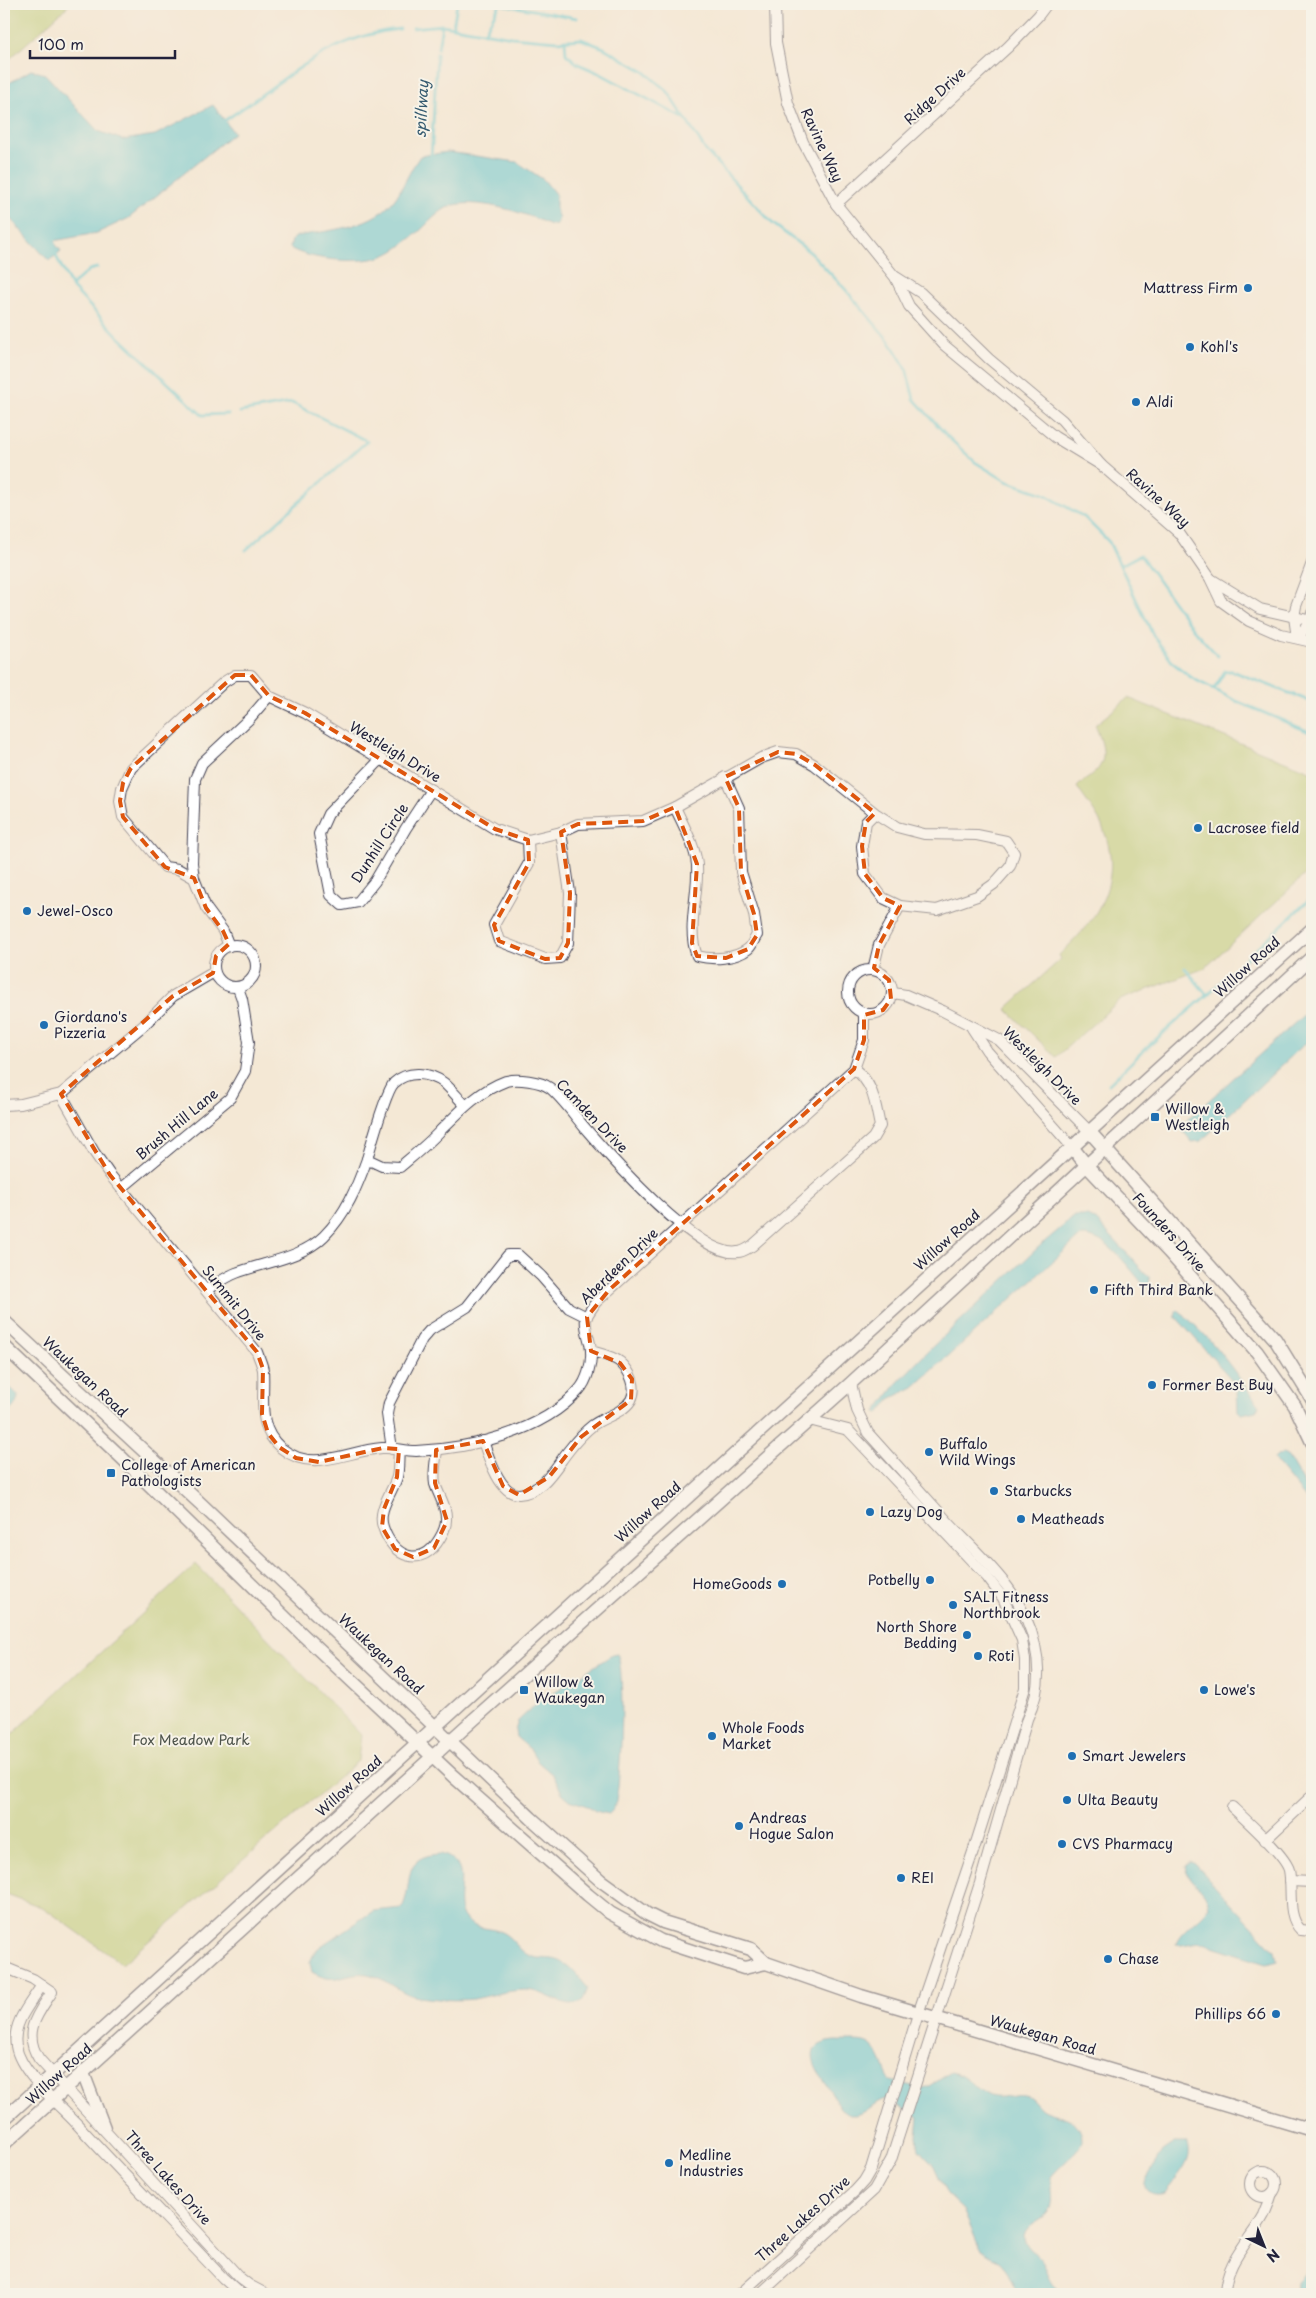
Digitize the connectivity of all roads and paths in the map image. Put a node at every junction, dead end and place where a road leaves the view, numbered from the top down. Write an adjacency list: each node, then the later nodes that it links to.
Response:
1 (774, 4): 3 (street, Ravine Way)
2 (1047, 4): 3 (street, Ridge Drive)
3 (836, 204): 4 (street, Ravine Way)
4 (895, 277): 5 (street, Ravine Way); 5 (street, Ravine Way)
5 (1101, 465): 7 (street, Ravine Way)
6 (1312, 563): 8 (street)
7 (1210, 578): 8 (street, Ravine Way); 10 (street, Ravine Way)
8 (1294, 618): 9 (street, Ravine Way); 10 (street)
9 (1312, 618): 10 (street)
10 (1297, 638): 11 (street, Ravine Way)
11 (1312, 642)
12 (269, 696): 13 (street, Westleigh Drive); 20 (street); 20 (street, Westleigh Drive)
13 (380, 760): 15 (street, Westleigh Drive); 15 (street, Dunhill Circle)
14 (725, 777): 16 (street); 16 (street); 17 (street)
15 (431, 790): 19 (street, Westleigh Drive)
16 (675, 807): 18 (street)
17 (875, 813): 21 (street); 21 (street)
18 (561, 832): 19 (street); 19 (street)
19 (528, 840)
20 (194, 878): 23 (street)
21 (900, 906): 25 (street)
22 (1312, 929): 35 (main road, Willow Road)
23 (229, 946): 26 (street); 27 (street)
24 (1312, 957): 37 (main road, Willow Road)
25 (873, 970): 28 (street); 29 (street)
26 (214, 972): 27 (street); 32 (street)
27 (238, 988): 40 (street, Brush Hill Lane)
28 (892, 993): 29 (street); 30 (street, Westleigh Drive)
29 (864, 1013): 31 (street, Aberdeen Drive)
30 (972, 1028): 35 (street, Westleigh Drive); 36 (street, Westleigh Drive)
31 (854, 1069): 41 (street, Aberdeen Drive); 41 (street)
32 (61, 1094): 33 (street); 40 (street, Summit Drive)
33 (4, 1105)
34 (465, 1105): 38 (street, Camden Drive); 38 (street); 41 (street, Camden Drive)
35 (1089, 1131): 36 (main road, Willow Road); 37 (main road, Founders Drive)
36 (1072, 1146): 39 (main road, Founders Drive); 54 (main road, Willow Road)
37 (1105, 1148): 39 (main road, Willow Road); 48 (main road, Founders Drive)
38 (368, 1159): 42 (street)
39 (1087, 1166): 47 (main road, Willow Road); 51 (main road, Founders Drive)
40 (122, 1188): 42 (street, Summit Drive)
41 (681, 1226): 43 (street, Aberdeen Drive)
42 (206, 1290): 52 (street, Summit Drive)
43 (587, 1317): 46 (street, Summit Drive); 52 (street, Aberdeen Drive)
44 (4, 1321): 54 (main road, Waukegan Road)
45 (4, 1346): 56 (main road, Waukegan Road)
46 (592, 1351): 50 (street, Summit Drive); 50 (street)
47 (851, 1383): 49 (main road, Willow Road); 68 (street, Three Lakes Drive)
48 (1312, 1399)
49 (809, 1420): 55 (main road, Willow Road); 67 (street, Three Lakes Drive)
50 (483, 1441): 53 (street, Summit Drive)
51 (1312, 1442)
52 (396, 1449): 53 (street, Summit Drive); 53 (street)
53 (437, 1450)
54 (436, 1726): 55 (main road, Waukegan Road); 56 (main road, Willow Road)
55 (451, 1740): 57 (main road, Willow Road); 64 (main road, Waukegan Road)
56 (418, 1743): 57 (main road, Waukegan Road); 70 (main road, Willow Road)
57 (433, 1757): 64 (main road, Waukegan Road); 69 (main road, Willow Road)
58 (1312, 1796): 60 (street)
59 (1232, 1807): 60 (street)
60 (1265, 1840): 61 (street)
61 (1290, 1881): 62 (street); 63 (street)
62 (1312, 1882)
63 (1312, 1931)
64 (766, 1963): 67 (main road, Waukegan Road)
65 (4, 1967): 66 (street)
66 (42, 1985): 70 (street, Three Lakes Drive); 71 (street, Three Lakes Drive)
67 (918, 2014): 68 (main road, Waukegan Road); 81 (street, Three Lakes Drive)
68 (936, 2020): 76 (main road, Waukegan Road); 82 (street, Three Lakes Drive)
69 (83, 2072): 72 (main road, Willow Road); 75 (main road)
70 (53, 2074): 71 (main road, Willow Road); 72 (street, Three Lakes Drive)
71 (41, 2085): 73 (street, Three Lakes Drive); 74 (main road, Willow Road)
72 (66, 2088): 73 (main road, Willow Road); 75 (street, Three Lakes Drive)
73 (54, 2099): 77 (main road, Willow Road); 79 (street, Three Lakes Drive)
74 (4, 2119)
75 (104, 2128): 80 (street, Three Lakes Drive)
76 (1312, 2130)
77 (4, 2144)
78 (1272, 2193): 83 (street)
79 (241, 2294)
80 (266, 2294)
81 (740, 2294)
82 (760, 2294)
83 (1226, 2294)

